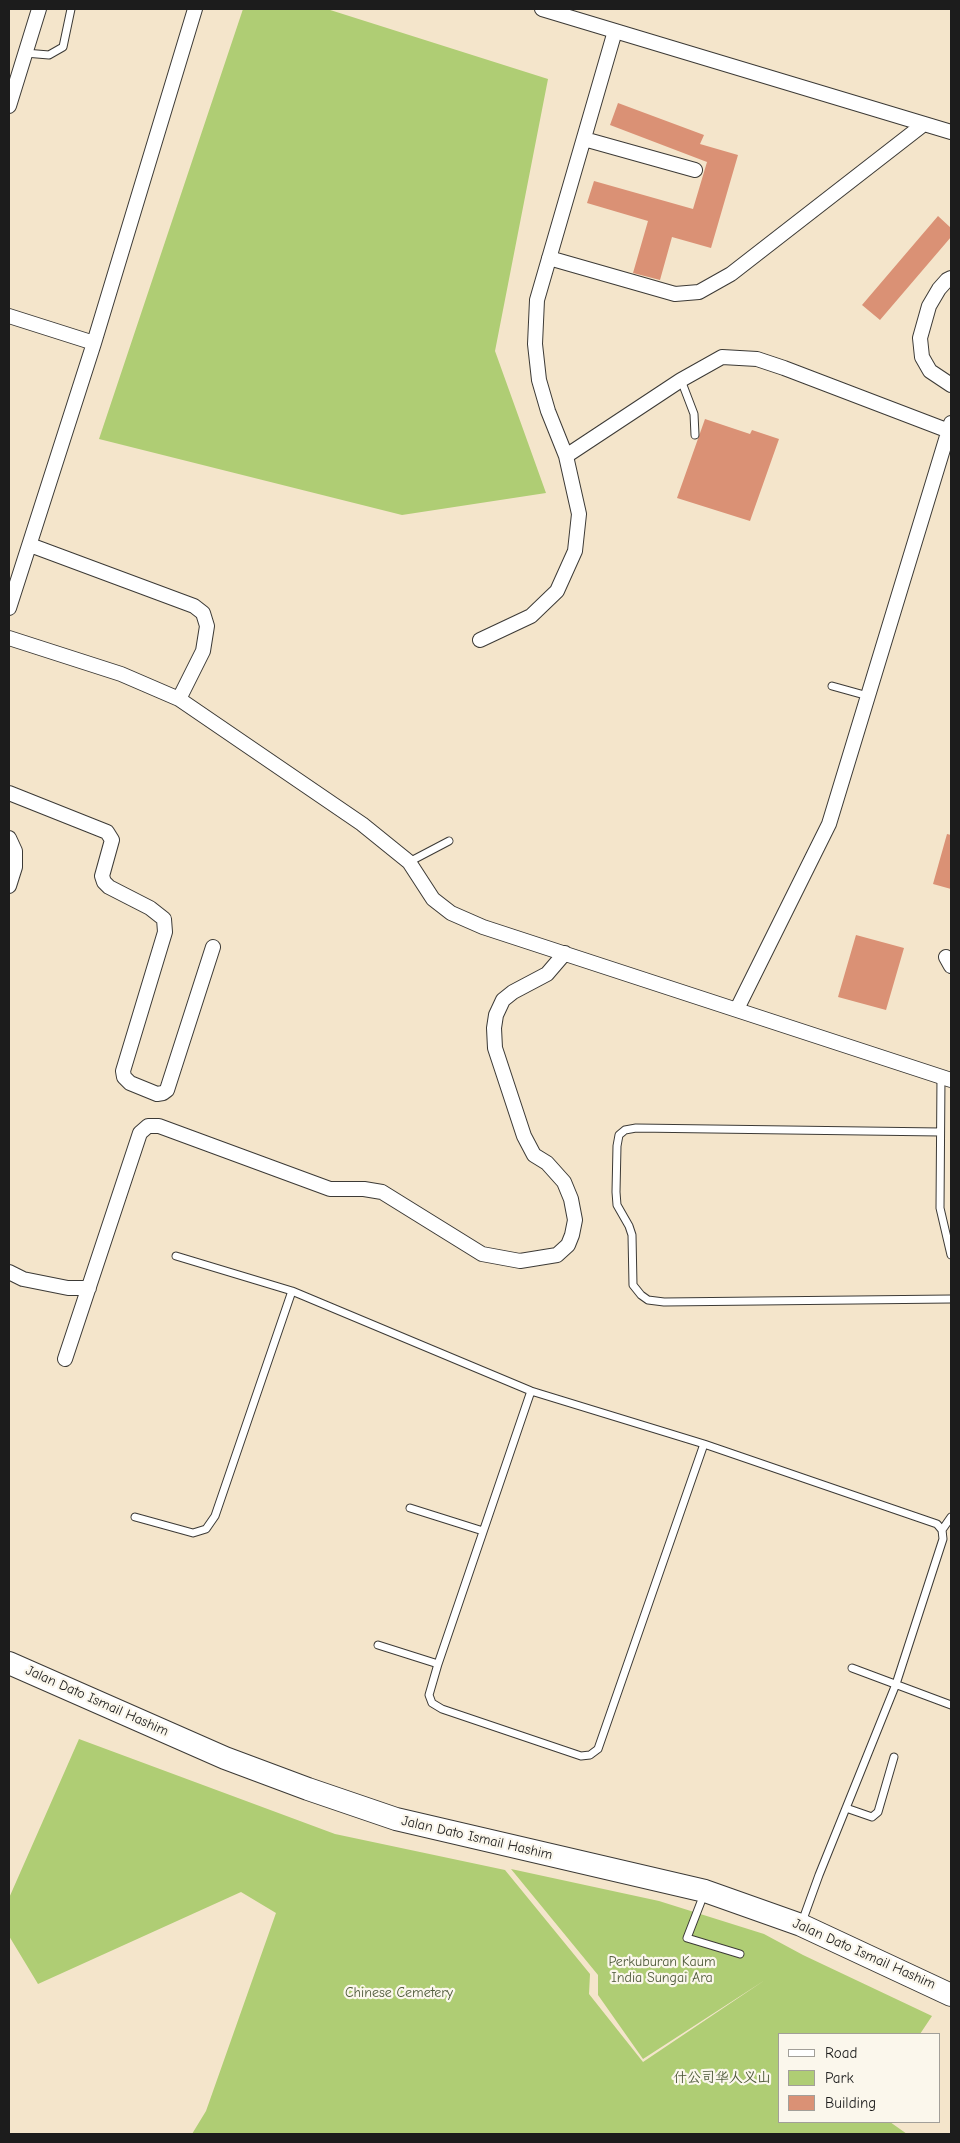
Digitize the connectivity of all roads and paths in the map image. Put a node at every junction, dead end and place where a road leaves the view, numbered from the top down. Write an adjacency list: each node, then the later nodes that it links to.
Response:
1 (39, 9): 6 (street)
2 (72, 9): 6 (lane)
3 (195, 9): 15 (street)
4 (542, 9): 5 (street)
5 (615, 31): 8 (street); 10 (street)
6 (25, 53): 7 (street)
7 (9, 106)
8 (924, 124): 9 (street); 12 (street)
9 (951, 132)
10 (584, 140): 11 (street); 12 (street)
11 (695, 170)
12 (549, 258): 20 (street)
13 (951, 278): 17 (street)
14 (9, 316): 15 (street)
15 (94, 344): 21 (street)
16 (681, 380): 18 (street); 19 (lane); 20 (street)
17 (951, 385)
18 (950, 427): 26 (street)
19 (695, 436)
20 (566, 456): 24 (street)
21 (30, 545): 22 (street); 27 (street)
22 (9, 608)
23 (9, 638): 27 (street)
24 (480, 640)
25 (832, 686): 26 (lane)
26 (868, 696): 35 (street)
27 (179, 698): 31 (street)
28 (9, 793): 33 (street)
29 (9, 838): 32 (street)
30 (449, 841): 31 (lane)
31 (409, 862): 34 (street)
32 (9, 886)
33 (213, 947)
34 (565, 953): 35 (street); 42 (street)
35 (737, 1009): 36 (street)
36 (946, 1078): 37 (lane)
37 (940, 1132): 38 (lane); 44 (lane)
38 (948, 1230): 39 (lane)
39 (951, 1255)
40 (176, 1256): 43 (lane)
41 (9, 1272): 42 (street)
42 (88, 1288): 45 (street)
43 (292, 1292): 46 (lane); 50 (lane)
44 (951, 1300)
45 (65, 1359)
46 (531, 1390): 47 (lane); 52 (lane)
47 (704, 1444): 51 (lane); 55 (lane)
48 (410, 1508): 52 (lane)
49 (951, 1516): 51 (lane)
50 (135, 1517)
51 (942, 1530): 57 (lane)
52 (483, 1531): 55 (lane)
53 (378, 1645): 55 (lane)
54 (9, 1663): 61 (main road, Jalan Dato Ismail Hashim)
55 (438, 1664)
56 (852, 1668): 57 (lane)
57 (896, 1684): 58 (lane); 60 (lane)
58 (951, 1705)
59 (894, 1758): 60 (lane)
60 (846, 1808): 62 (lane)
61 (705, 1891): 62 (main road, Jalan Dato Ismail Hashim); 63 (lane)
62 (802, 1924): 64 (main road, Jalan Dato Ismail Hashim)
63 (740, 1954)
64 (951, 1995)

